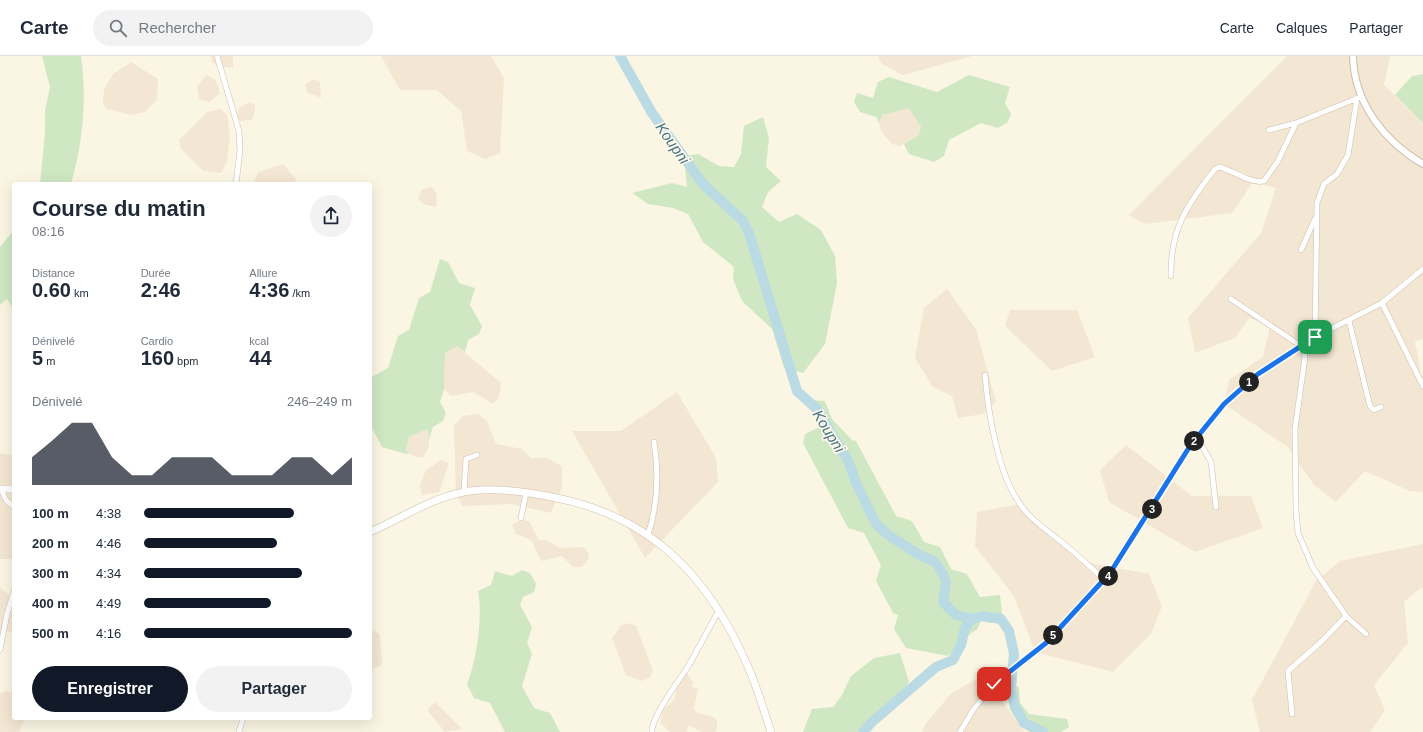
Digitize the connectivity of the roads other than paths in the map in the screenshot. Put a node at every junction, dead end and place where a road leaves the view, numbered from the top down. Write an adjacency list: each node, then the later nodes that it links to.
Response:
1 (217, 56): 7 (street)
2 (1353, 56): 3 (street)
3 (1359, 97): 4 (street); 6 (street); 8 (street)
4 (1296, 124): 5 (street); 11 (street)
5 (1269, 130)
6 (1423, 164)
7 (236, 182)
8 (1316, 217): 9 (street); 15 (street)
9 (1301, 250)
10 (1423, 269): 13 (street)
11 (1171, 276)
12 (1231, 299): 16 (street)
13 (1382, 303): 14 (street); 18 (street)
14 (1349, 321): 15 (street); 19 (street)
15 (1315, 337): 16 (street)
16 (1301, 346): 20 (street); 35 (street)
17 (985, 375): 32 (street)
18 (1423, 386)
19 (1381, 407)
20 (1197, 437): 28 (street); 32 (street)
21 (654, 442): 31 (street)
22 (477, 456): 25 (street)
23 (0, 489): 24 (main road); 27 (street)
24 (12, 489)
25 (464, 492): 26 (main road); 30 (main road)
26 (526, 493): 29 (street); 31 (main road)
27 (12, 504)
28 (1216, 507)
29 (521, 518)
30 (372, 531)
31 (648, 535): 34 (main road)
32 (1104, 580): 43 (street)
33 (12, 598): 37 (street)
34 (719, 610): 41 (street); 42 (main road)
35 (1346, 616): 36 (street); 38 (street)
36 (1366, 634)
37 (0, 650)
38 (1292, 714)
39 (242, 720): 40 (street)
40 (239, 732)
41 (652, 732)
42 (771, 732)
43 (960, 732)

